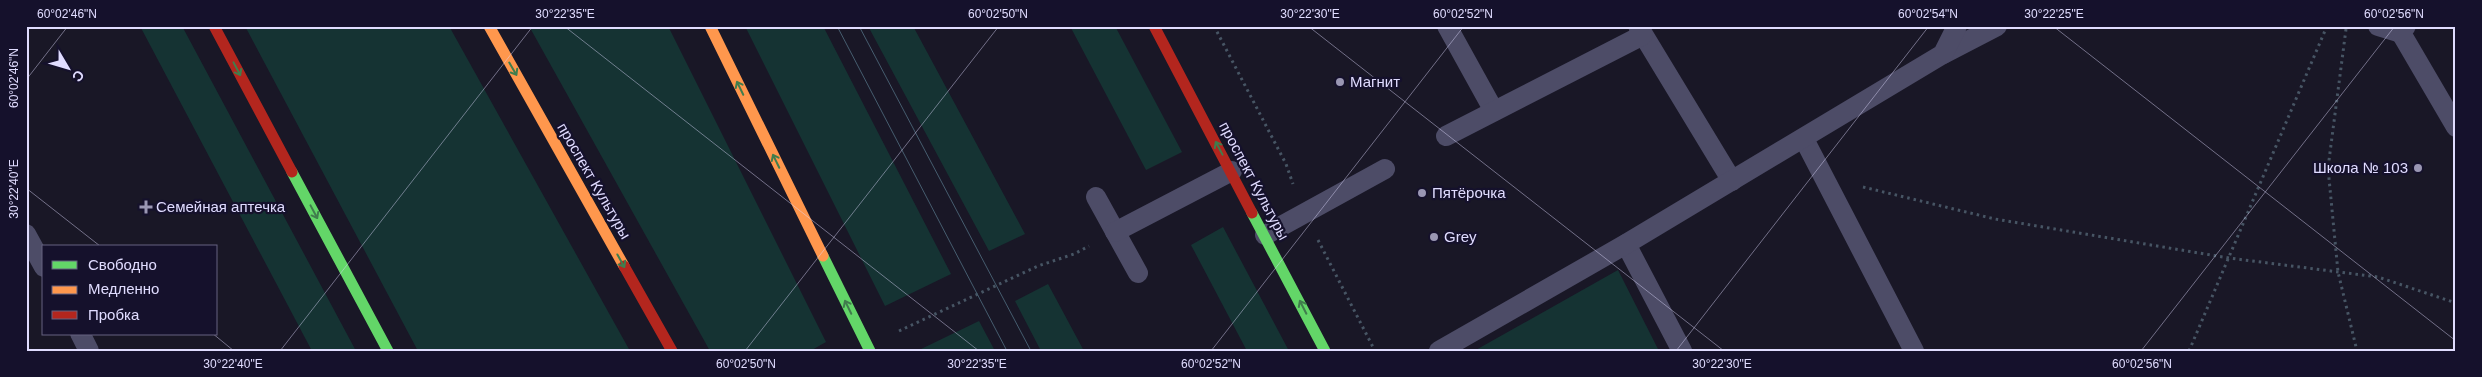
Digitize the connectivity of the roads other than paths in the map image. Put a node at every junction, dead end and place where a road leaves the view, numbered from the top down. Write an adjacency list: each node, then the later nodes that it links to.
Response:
1 (214, 26): 28 (street, one-way to 28)
2 (489, 26): 29 (street, проспект Культуры, one-way to 29)
3 (710, 26): 30 (street, one-way to 3)
4 (1154, 26): 17 (street, проспект Культуры, one-way to 4)
5 (1447, 26): 12 (lane)
6 (1957, 26): 11 (lane)
7 (1997, 26): 11 (lane)
8 (2378, 26): 9 (lane)
9 (2403, 30): 13 (lane)
10 (1640, 31): 12 (lane); 18 (lane)
11 (1943, 54): 15 (lane)
12 (1494, 111): 14 (lane)
13 (2456, 127)
14 (1446, 136)
15 (1804, 140): 18 (lane); 34 (lane)
16 (1385, 169): 22 (lane)
17 (1232, 171): 20 (lane); 22 (street, проспект Культуры)
18 (1732, 182): 23 (lane)
19 (1096, 197): 20 (lane)
20 (1115, 232): 25 (lane)
21 (26, 234): 24 (lane)
22 (1265, 235): 31 (street, проспект Культуры, one-way to 22)
23 (1626, 244): 32 (lane); 33 (lane)
24 (42, 263)
25 (1138, 272)
26 (80, 334): 27 (lane)
27 (89, 351)
28 (388, 351)
29 (672, 351)
30 (870, 351)
31 (1325, 351)
32 (1438, 351)
33 (1682, 351)
34 (1914, 351)

